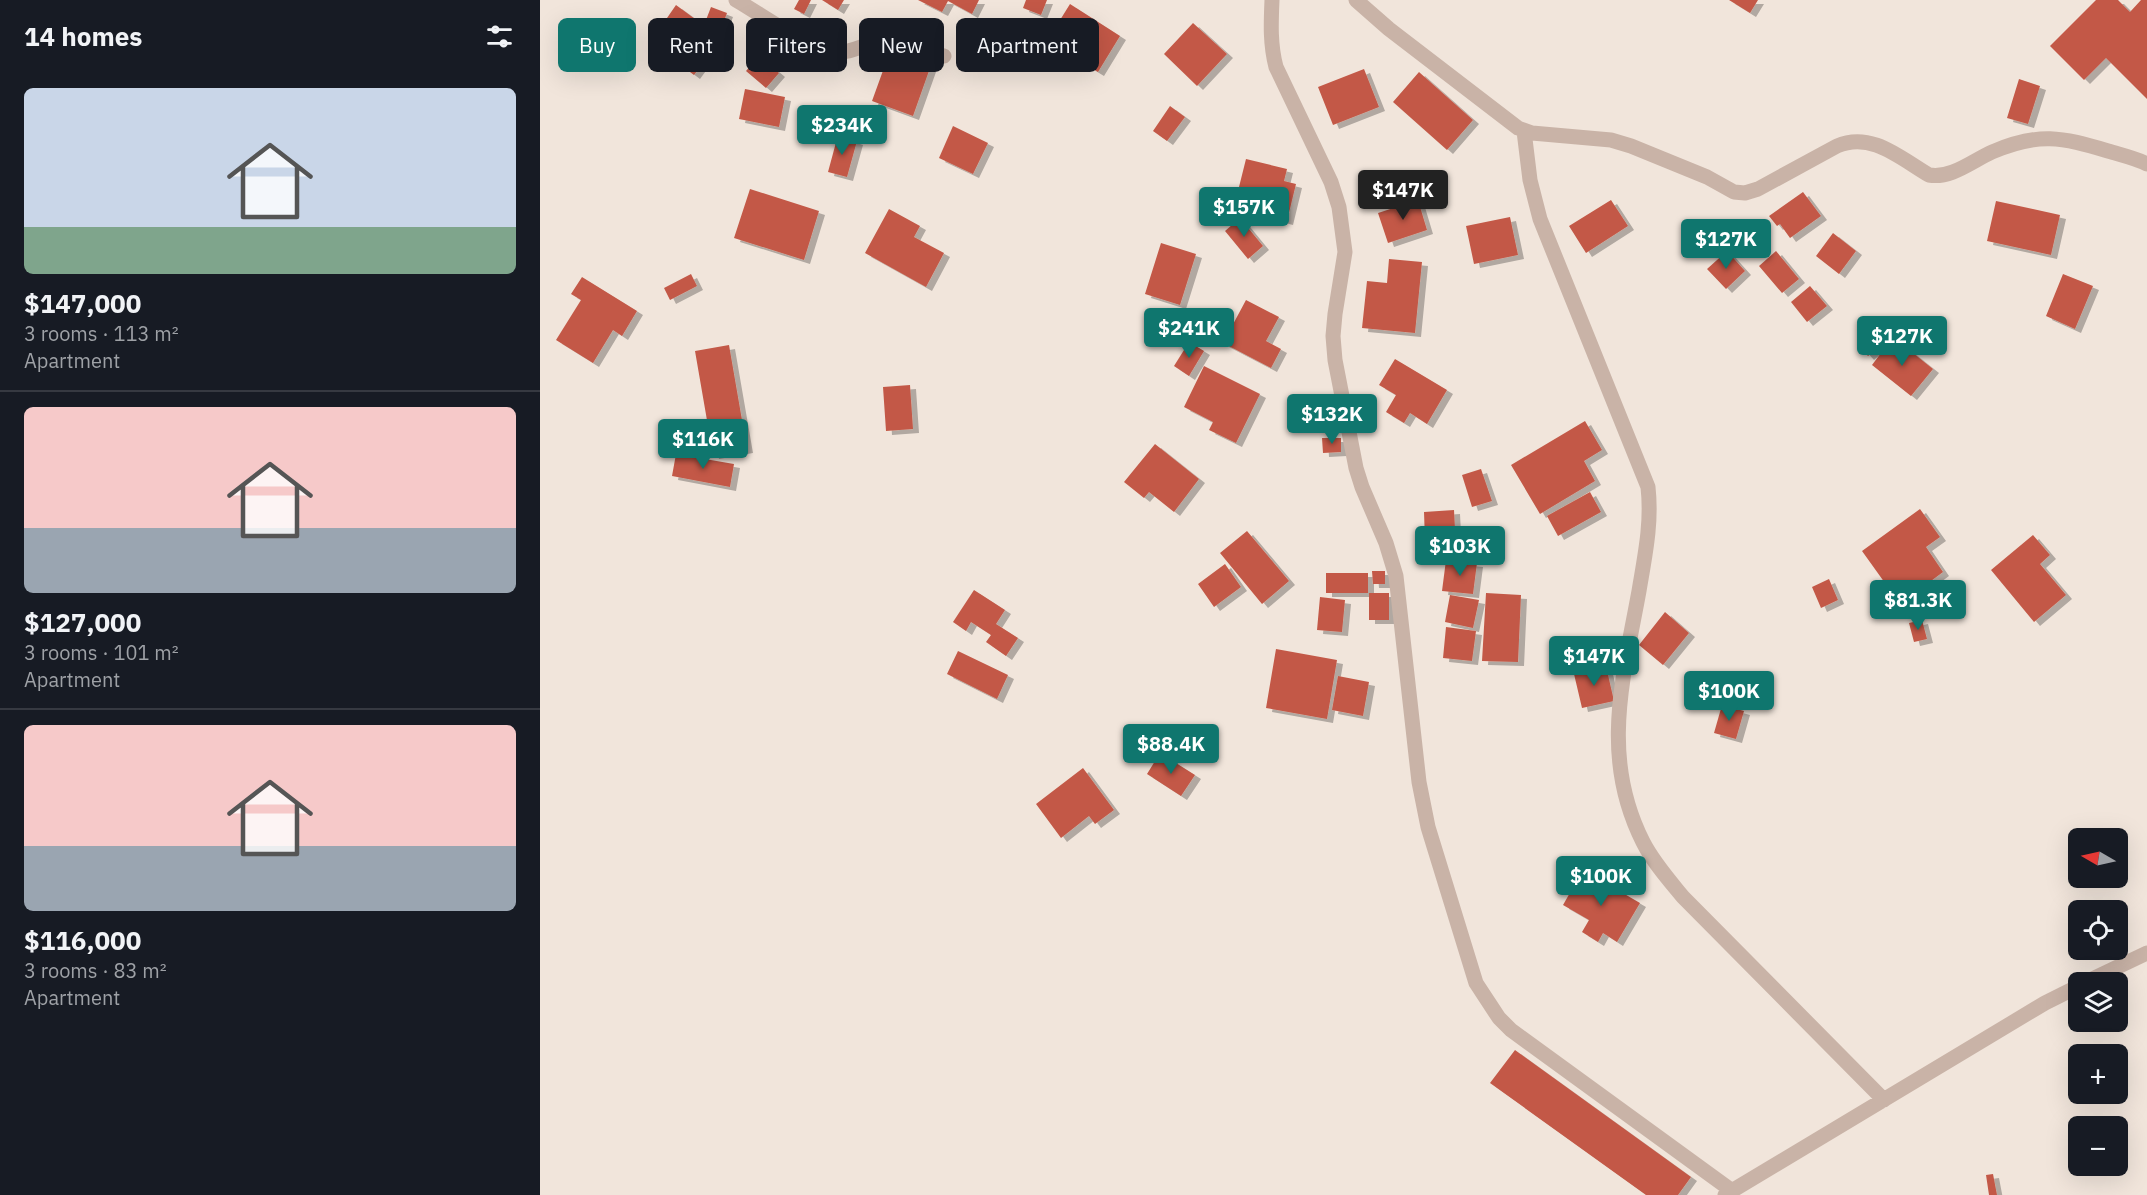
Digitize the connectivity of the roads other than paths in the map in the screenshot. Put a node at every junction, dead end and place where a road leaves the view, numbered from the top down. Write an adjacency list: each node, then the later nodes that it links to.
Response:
1 (736, 0): 4 (street)
2 (1272, 0): 11 (street)
3 (1356, 0): 5 (street)
4 (859, 47)
5 (1524, 130): 6 (street); 10 (street)
6 (2147, 164)
7 (2147, 953): 8 (street)
8 (2107, 972)
9 (2068, 992): 10 (street)
10 (1884, 1100): 11 (street)
11 (1728, 1193)

